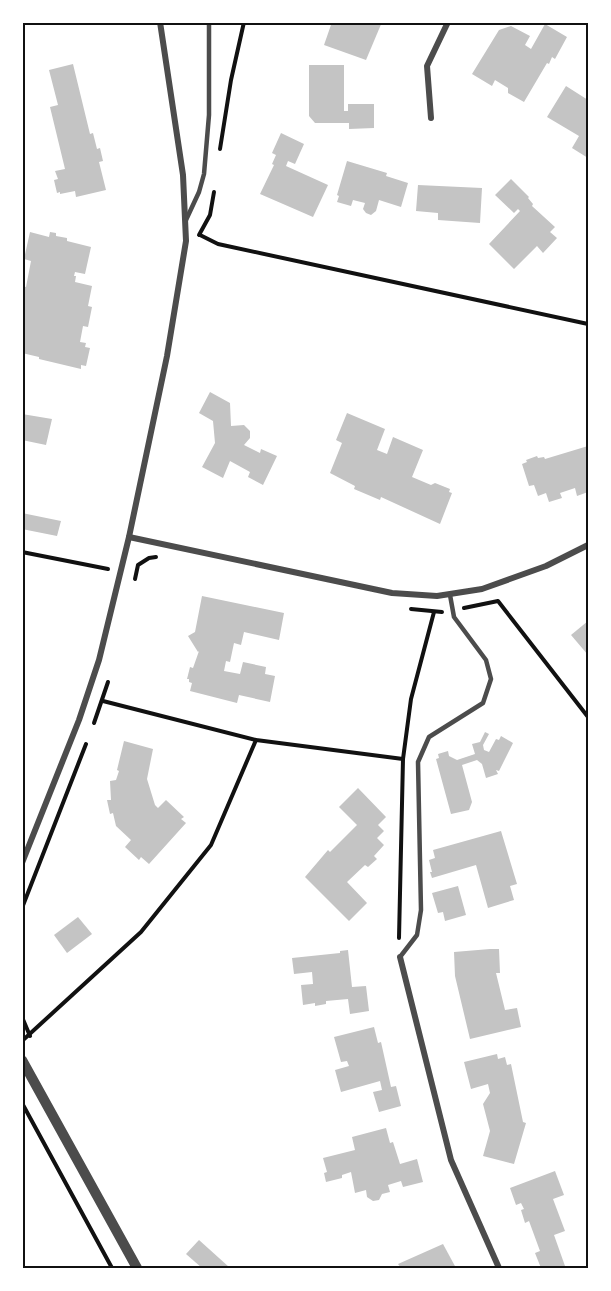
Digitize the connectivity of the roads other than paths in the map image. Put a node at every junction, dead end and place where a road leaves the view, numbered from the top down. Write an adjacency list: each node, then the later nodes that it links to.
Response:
1 (160, 22): 5 (street)
2 (209, 22): 5 (lane)
3 (448, 22): 4 (street)
4 (431, 118)
5 (185, 223): 6 (street)
6 (129, 537): 8 (street); 9 (street)
7 (588, 545): 8 (street)
8 (450, 595): 10 (lane)
9 (22, 863)
10 (400, 957): 13 (street)
11 (22, 1060): 12 (street)
12 (137, 1269)
13 (499, 1269)

